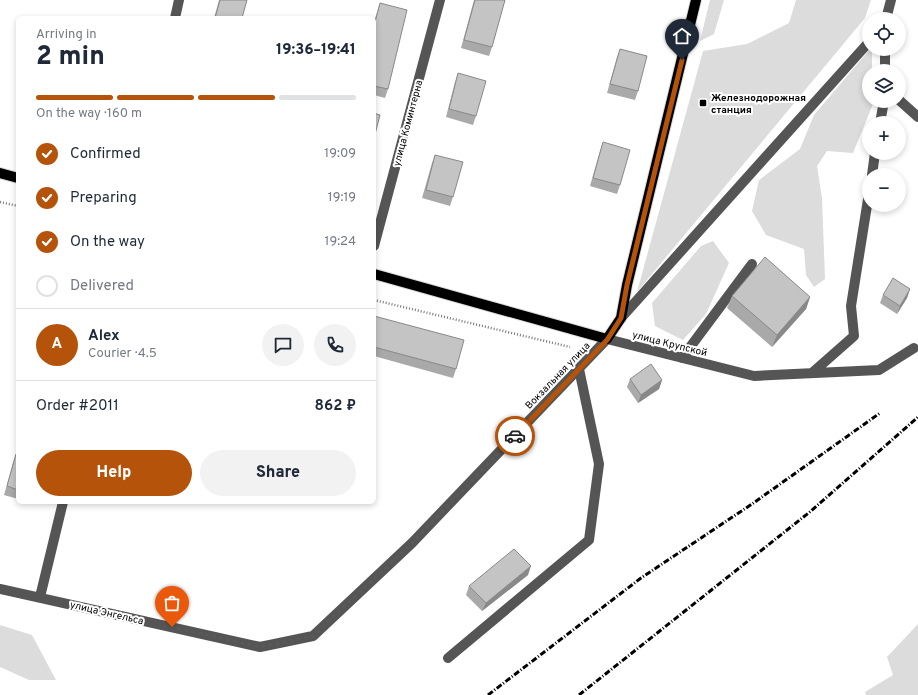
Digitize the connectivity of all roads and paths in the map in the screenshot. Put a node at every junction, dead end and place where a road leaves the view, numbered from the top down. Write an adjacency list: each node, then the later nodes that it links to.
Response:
1 (179, 0): 6 (street)
2 (440, 0): 15 (street, улица Коминтерна)
3 (696, 0): 19 (main road, Вокзальная улица)
4 (891, 0): 5 (street)
5 (888, 12)
6 (175, 16)
7 (862, 50): 19 (street)
8 (906, 106): 9 (street)
9 (918, 116)
10 (0, 174): 11 (main road)
11 (16, 178)
12 (0, 202): 13 (path)
13 (16, 206)
14 (866, 212): 25 (street)
15 (376, 239)
16 (752, 264): 23 (street)
17 (376, 275): 20 (main road, улица Крупской)
18 (376, 300): 21 (path)
19 (621, 318): 20 (main road, Вокзальная улица)
20 (607, 340): 23 (street, улица Крупской); 24 (street, Вокзальная улица)
21 (570, 347)
22 (914, 348): 25 (street, улица Крупской)
23 (682, 358): 25 (street, улица Крупской)
24 (578, 369): 29 (street, Вокзальная улица); 30 (street)
25 (812, 373)
26 (63, 504): 28 (street)
27 (0, 589): 28 (street, улица Энгельса)
28 (40, 597): 29 (street, улица Энгельса)
29 (260, 647)
30 (448, 658)

